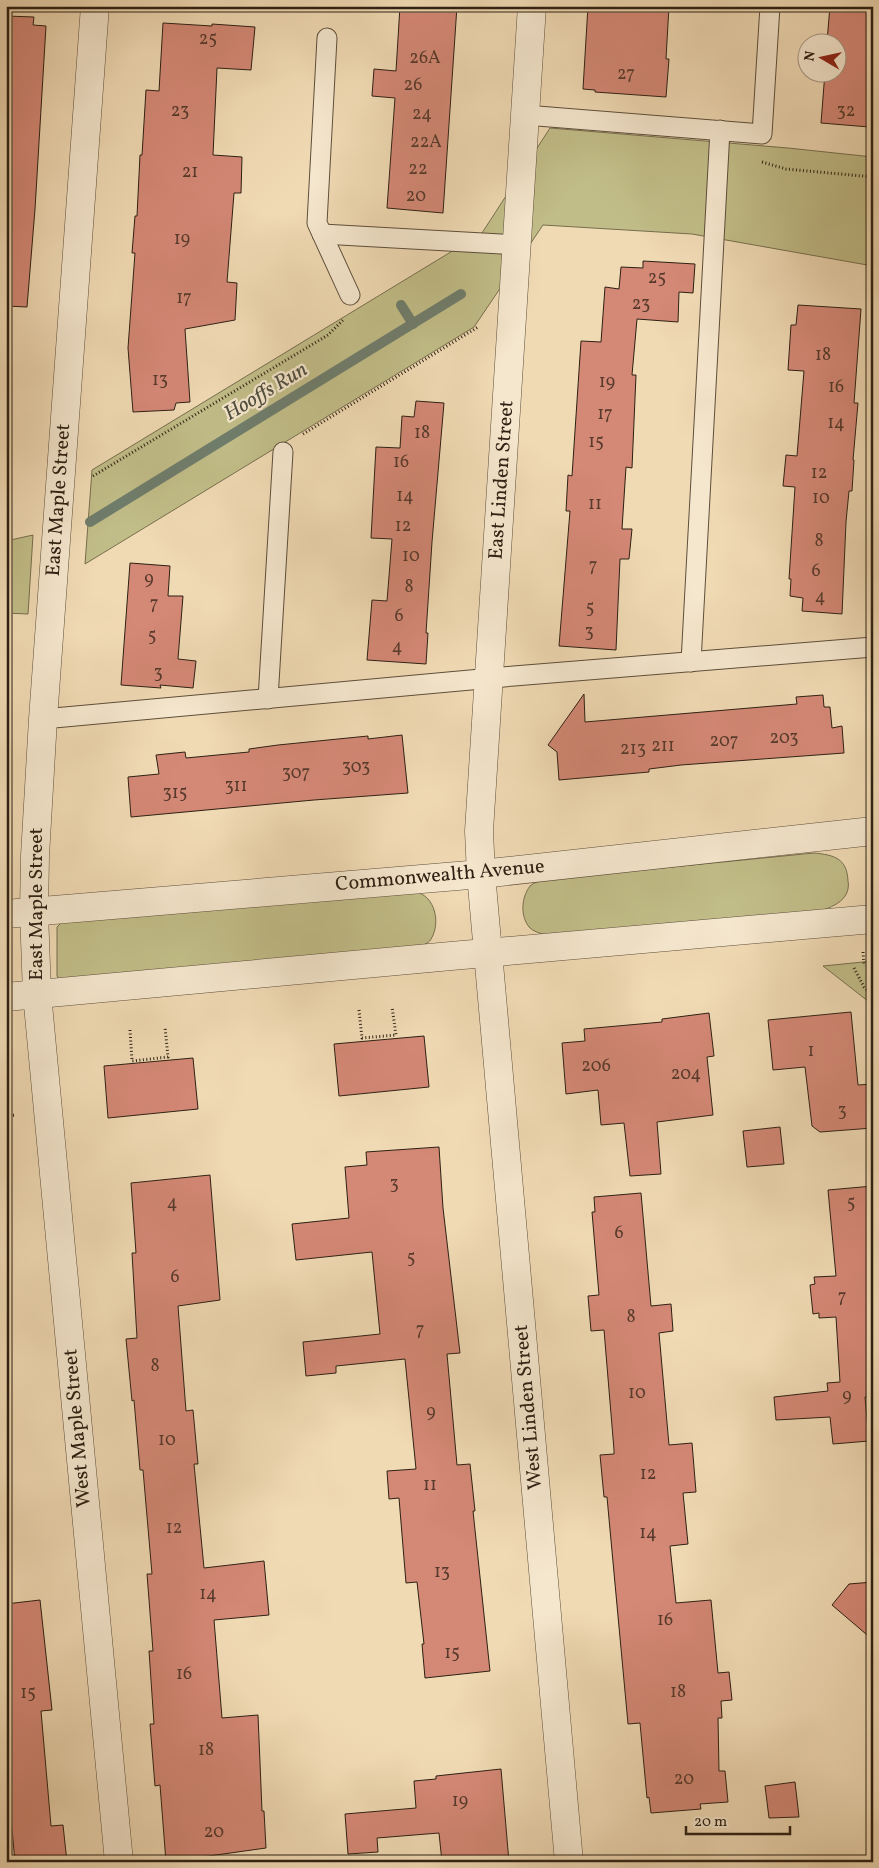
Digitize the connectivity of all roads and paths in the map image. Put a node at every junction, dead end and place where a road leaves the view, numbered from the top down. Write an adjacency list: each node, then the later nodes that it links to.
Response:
1 (95, 6): 19 (street, East Maple Street)
2 (532, 6): 5 (street, East Linden Street)
3 (770, 6): 6 (lane)
4 (327, 38): 8 (lane)
5 (525, 115): 6 (lane); 9 (street, East Linden Street)
6 (720, 130): 7 (path); 16 (lane)
7 (873, 177)
8 (322, 234): 9 (lane); 10 (lane)
9 (516, 245): 17 (street, East Linden Street)
10 (350, 295)
11 (346, 316): 14 (path)
12 (478, 327): 13 (path)
13 (283, 452): 18 (lane)
14 (87, 476)
15 (873, 647): 16 (lane)
16 (691, 662): 17 (lane)
17 (489, 679): 18 (lane); 21 (street, East Linden Street)
18 (268, 699): 19 (lane)
19 (43, 719): 22 (street, East Maple Street)
20 (873, 831): 21 (street, Commonwealth Avenue)
21 (481, 874): 22 (street, Commonwealth Avenue); 26 (street, East Linden Street)
22 (34, 912): 23 (street, Commonwealth Avenue); 29 (street, East Maple Street)
23 (6, 914)
24 (873, 919): 26 (street)
25 (863, 952): 27 (path)
26 (489, 953): 29 (street); 39 (street, West Linden Street)
27 (864, 966)
28 (854, 968): 30 (path)
29 (37, 994): 31 (street); 38 (street, West Maple Street)
30 (873, 996)
31 (6, 997)
32 (392, 1007): 33 (path)
33 (359, 1010)
34 (165, 1027): 35 (path)
35 (130, 1030)
36 (16, 1115): 37 (path)
37 (6, 1116)
38 (119, 1862)
39 (569, 1862)

